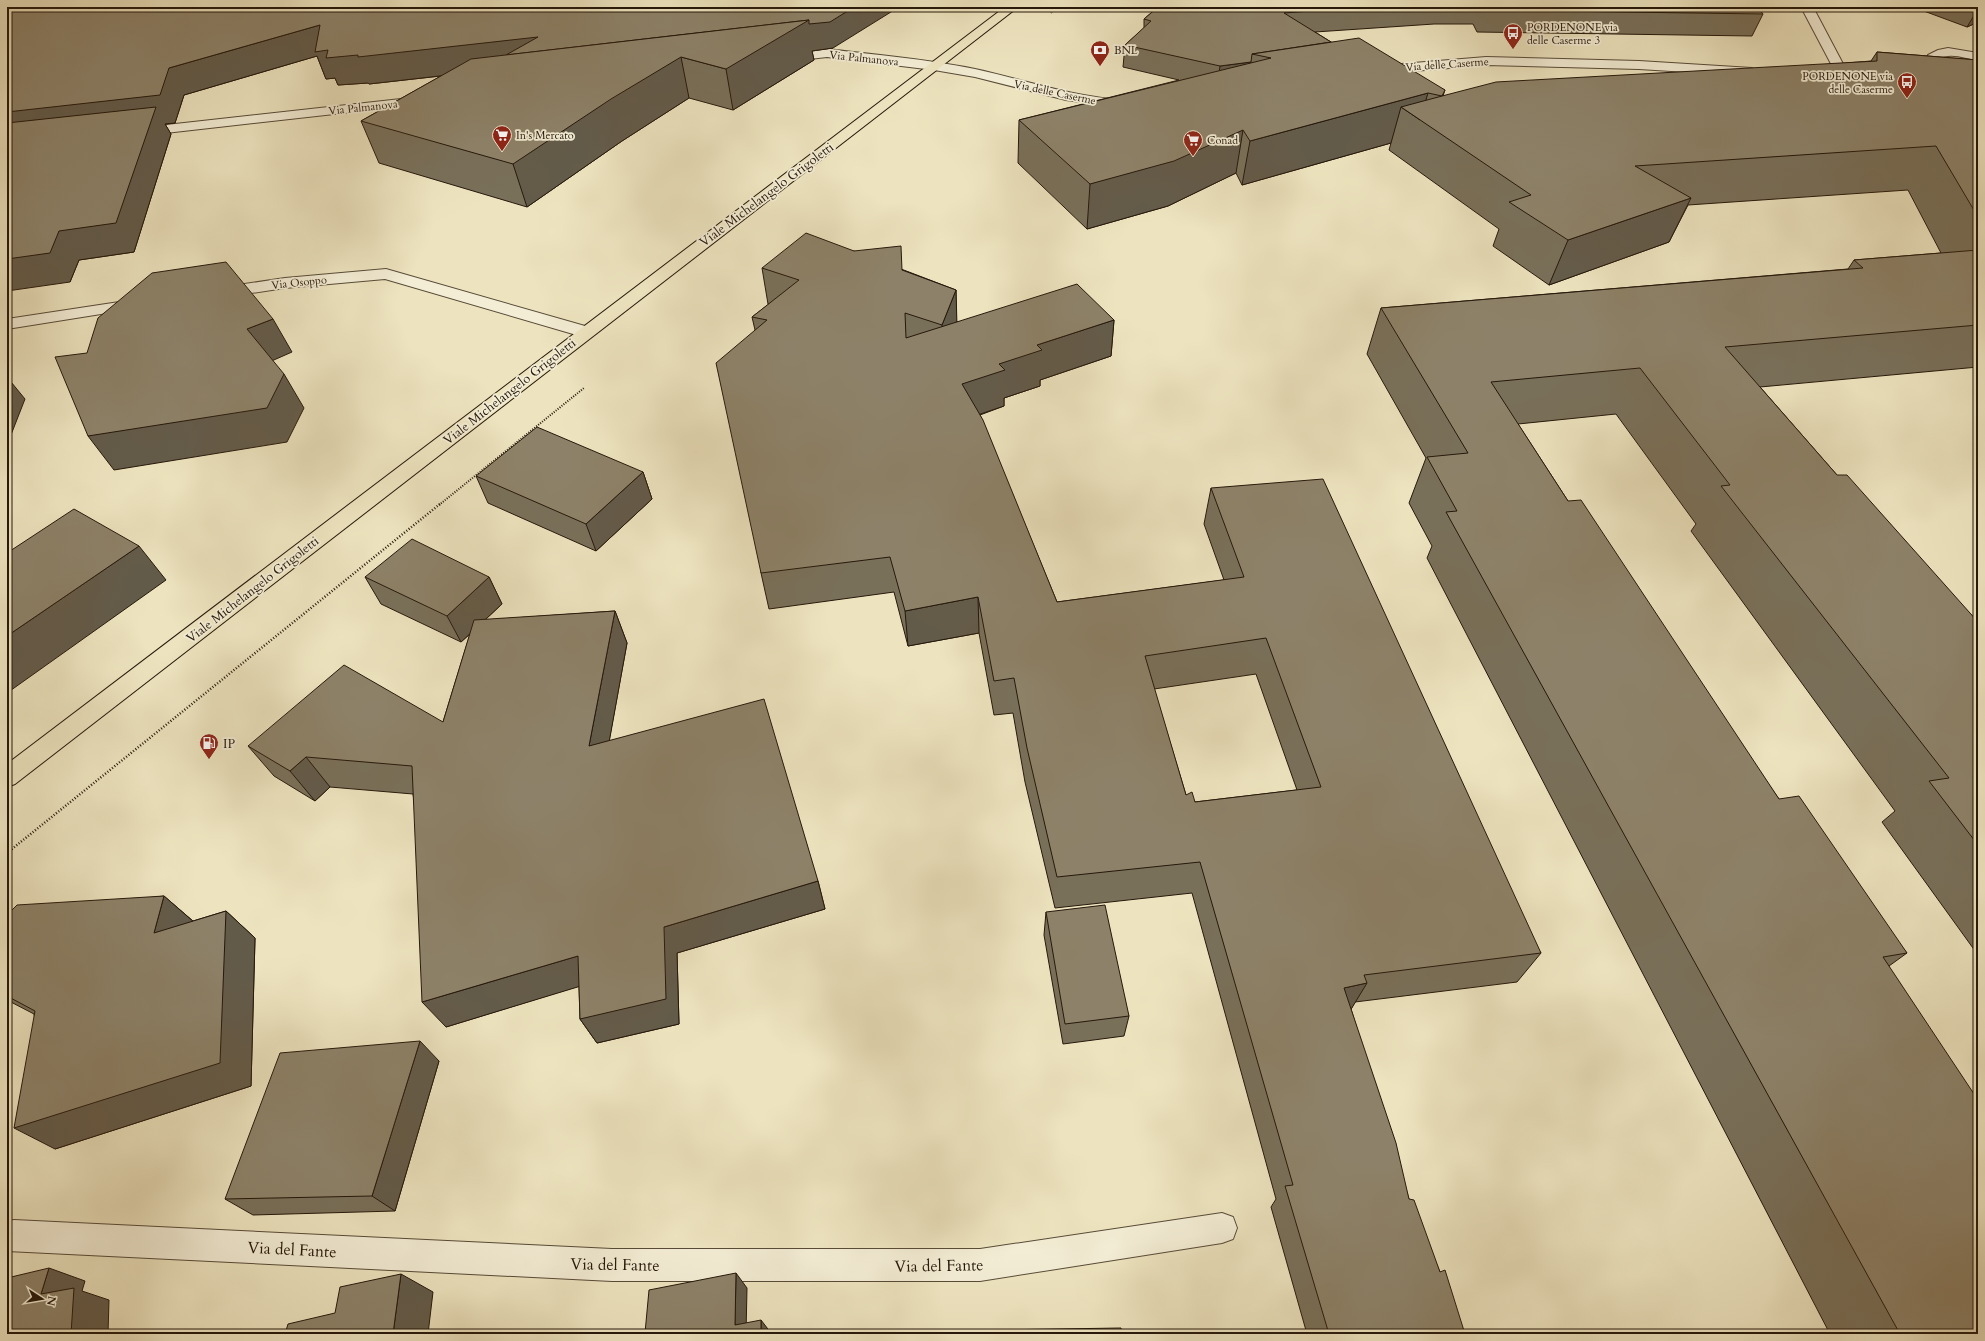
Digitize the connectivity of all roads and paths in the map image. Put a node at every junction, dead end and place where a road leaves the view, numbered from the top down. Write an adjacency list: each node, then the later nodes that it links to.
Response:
1 (1012, 7): 7 (main road, Viale Michelangelo Grigoletti)
2 (1058, 7): 4 (path)
3 (1807, 7): 14 (street)
4 (1046, 17)
5 (1978, 57): 8 (street)
6 (773, 60): 7 (street, Via Palmanova)
7 (934, 66): 17 (street, Via delle Caserme); 22 (main road, Viale Michelangelo Grigoletti)
8 (1941, 70): 11 (street); 15 (street)
9 (1367, 71): 10 (street, Via delle Caserme)
10 (1762, 72)
11 (1926, 72)
12 (1830, 78): 14 (street)
13 (1860, 78): 14 (street)
14 (1845, 79)
15 (1978, 80)
16 (435, 99): 18 (street, Via Palmanova)
17 (1137, 104)
18 (126, 134)
19 (200, 295): 22 (street, Via Osoppo)
20 (154, 302): 21 (street)
21 (7, 324)
22 (586, 332): 24 (main road, Viale Michelangelo Grigoletti)
23 (585, 388): 25 (path)
24 (7, 777)
25 (7, 853)
26 (1222, 1228): 27 (street, Via del Fante)
27 (7, 1236)

